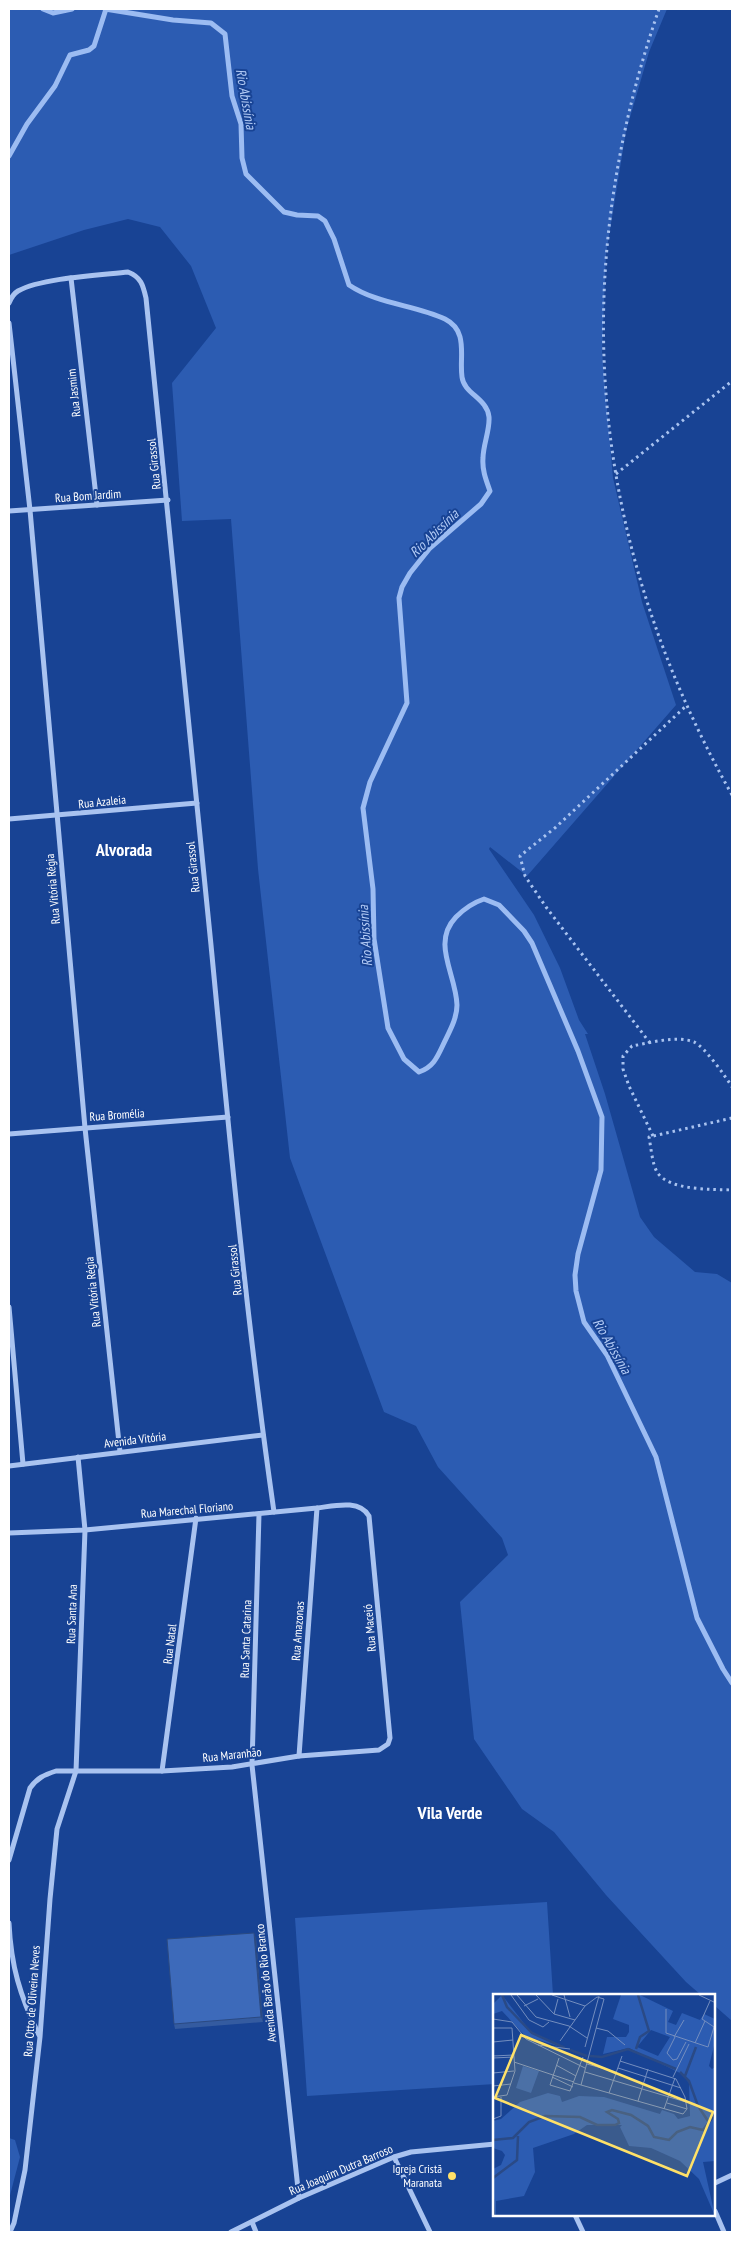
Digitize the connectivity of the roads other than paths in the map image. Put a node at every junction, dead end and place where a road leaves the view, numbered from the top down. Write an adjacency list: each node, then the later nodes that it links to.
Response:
1 (71, 278): 2 (street); 4 (street, Rua Girassol); 5 (street, Rua Jasmim)
2 (9, 303)
3 (9, 323): 6 (street, Rua Vitória Régia)
4 (168, 500): 5 (street, Rua Bom Jardim); 8 (street, Rua Girassol)
5 (97, 506): 6 (street, Rua Bom Jardim)
6 (30, 510): 7 (street, Rua Bom Jardim); 9 (street, Rua Vitória Régia)
7 (9, 511)
8 (197, 803): 9 (street, Rua Azaleia); 11 (street, Rua Girassol)
9 (56, 817): 10 (street, Rua Azaleia); 12 (street, Rua Vitória Régia)
10 (9, 819)
11 (228, 1117): 12 (street, Rua Bromélia); 15 (street, Rua Girassol)
12 (85, 1128): 13 (street, Rua Bromélia); 16 (street, Rua Vitória Régia)
13 (9, 1134)
14 (9, 1307): 18 (street)
15 (263, 1435): 16 (street, Avenida Vitória); 22 (street, Rua Girassol)
16 (120, 1452): 17 (street, Avenida Vitória)
17 (78, 1457): 18 (street, Avenida Vitória); 25 (street, Rua Santa Ana)
18 (23, 1464): 19 (street, Avenida Vitória)
19 (9, 1466)
20 (316, 1508): 21 (street, Rua Marechal Floriano); 22 (street, Rua Marechal Floriano); 28 (street, Rua Amazonas)
21 (366, 1510): 27 (street, Rua Maceió)
22 (274, 1512): 23 (street, Rua Marechal Floriano)
23 (259, 1514): 24 (street, Rua Marechal Floriano); 29 (street, Rua Santa Catarina)
24 (196, 1518): 25 (street, Rua Marechal Floriano); 31 (street, Rua Natal)
25 (84, 1530): 26 (street, Rua Marechal Floriano); 30 (street, Rua Santa Ana)
26 (9, 1533)
27 (388, 1744): 28 (street, Rua Maranhão)
28 (299, 1756): 29 (street, Rua Maranhão)
29 (252, 1765): 31 (street, Rua Maranhão); 39 (street, Avenida Barão do Rio Branco)
30 (76, 1771): 31 (street, Rua Maranhão); 32 (street, Rua Maranhão); 34 (street, Rua Otto de Oliveira Neves)
31 (162, 1771)
32 (9, 1860)
33 (9, 1923): 34 (street)
34 (40, 2037): 43 (street, Rua Otto de Oliveira Neves)
35 (493, 2144): 36 (street, Rua Joaquim Dutra Barroso)
36 (394, 2157): 39 (street, Rua Joaquim Dutra Barroso); 46 (street)
37 (732, 2175): 38 (street)
38 (716, 2183)
39 (300, 2198): 42 (street, Rua Joaquim Dutra Barroso)
40 (716, 2214): 48 (street)
41 (575, 2216): 47 (street)
42 (252, 2222): 44 (street, Rua Joaquim Dutra Barroso); 45 (street)
43 (10, 2232)
44 (231, 2232)
45 (256, 2232)
46 (430, 2232)
47 (583, 2232)
48 (724, 2232)

